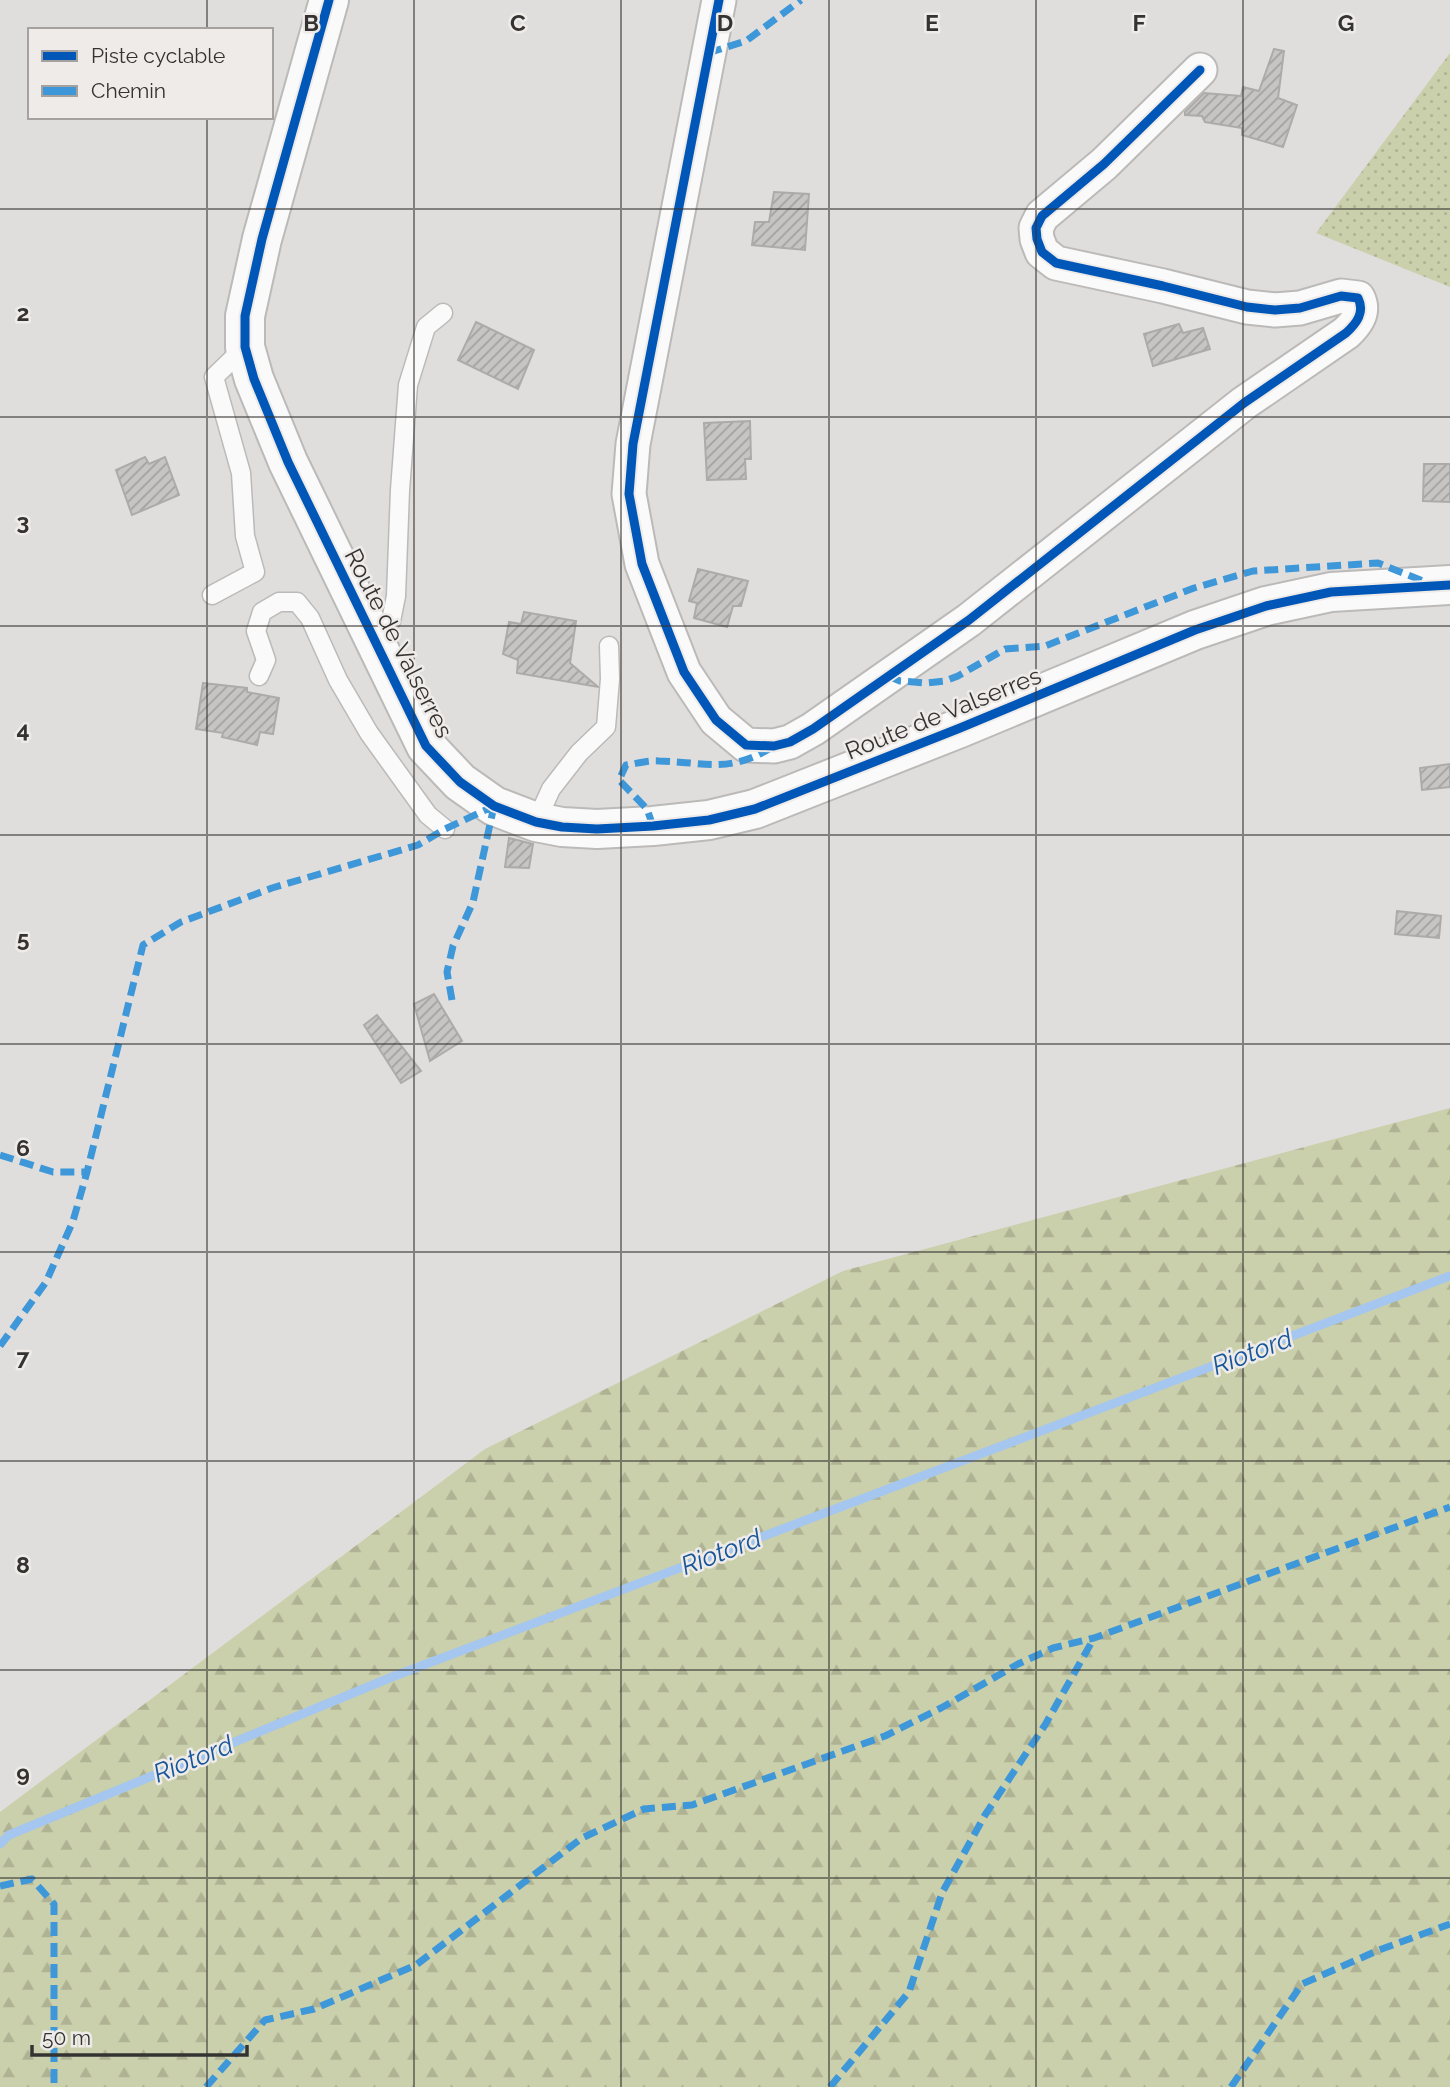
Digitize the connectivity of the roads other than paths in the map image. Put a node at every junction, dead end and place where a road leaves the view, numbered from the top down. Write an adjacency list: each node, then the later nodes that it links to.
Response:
1 (329, 0): 5 (street, Route de Valserres)
2 (719, 0): 3 (street)
3 (1200, 70)
4 (443, 313): 8 (lane)
5 (245, 347): 7 (lane); 8 (street, Route de Valserres)
6 (1450, 585): 11 (street, Route de Valserres)
7 (212, 595)
8 (371, 632): 11 (street, Route de Valserres)
9 (609, 646): 11 (lane)
10 (259, 676): 12 (lane)
11 (536, 822)
12 (445, 829)

